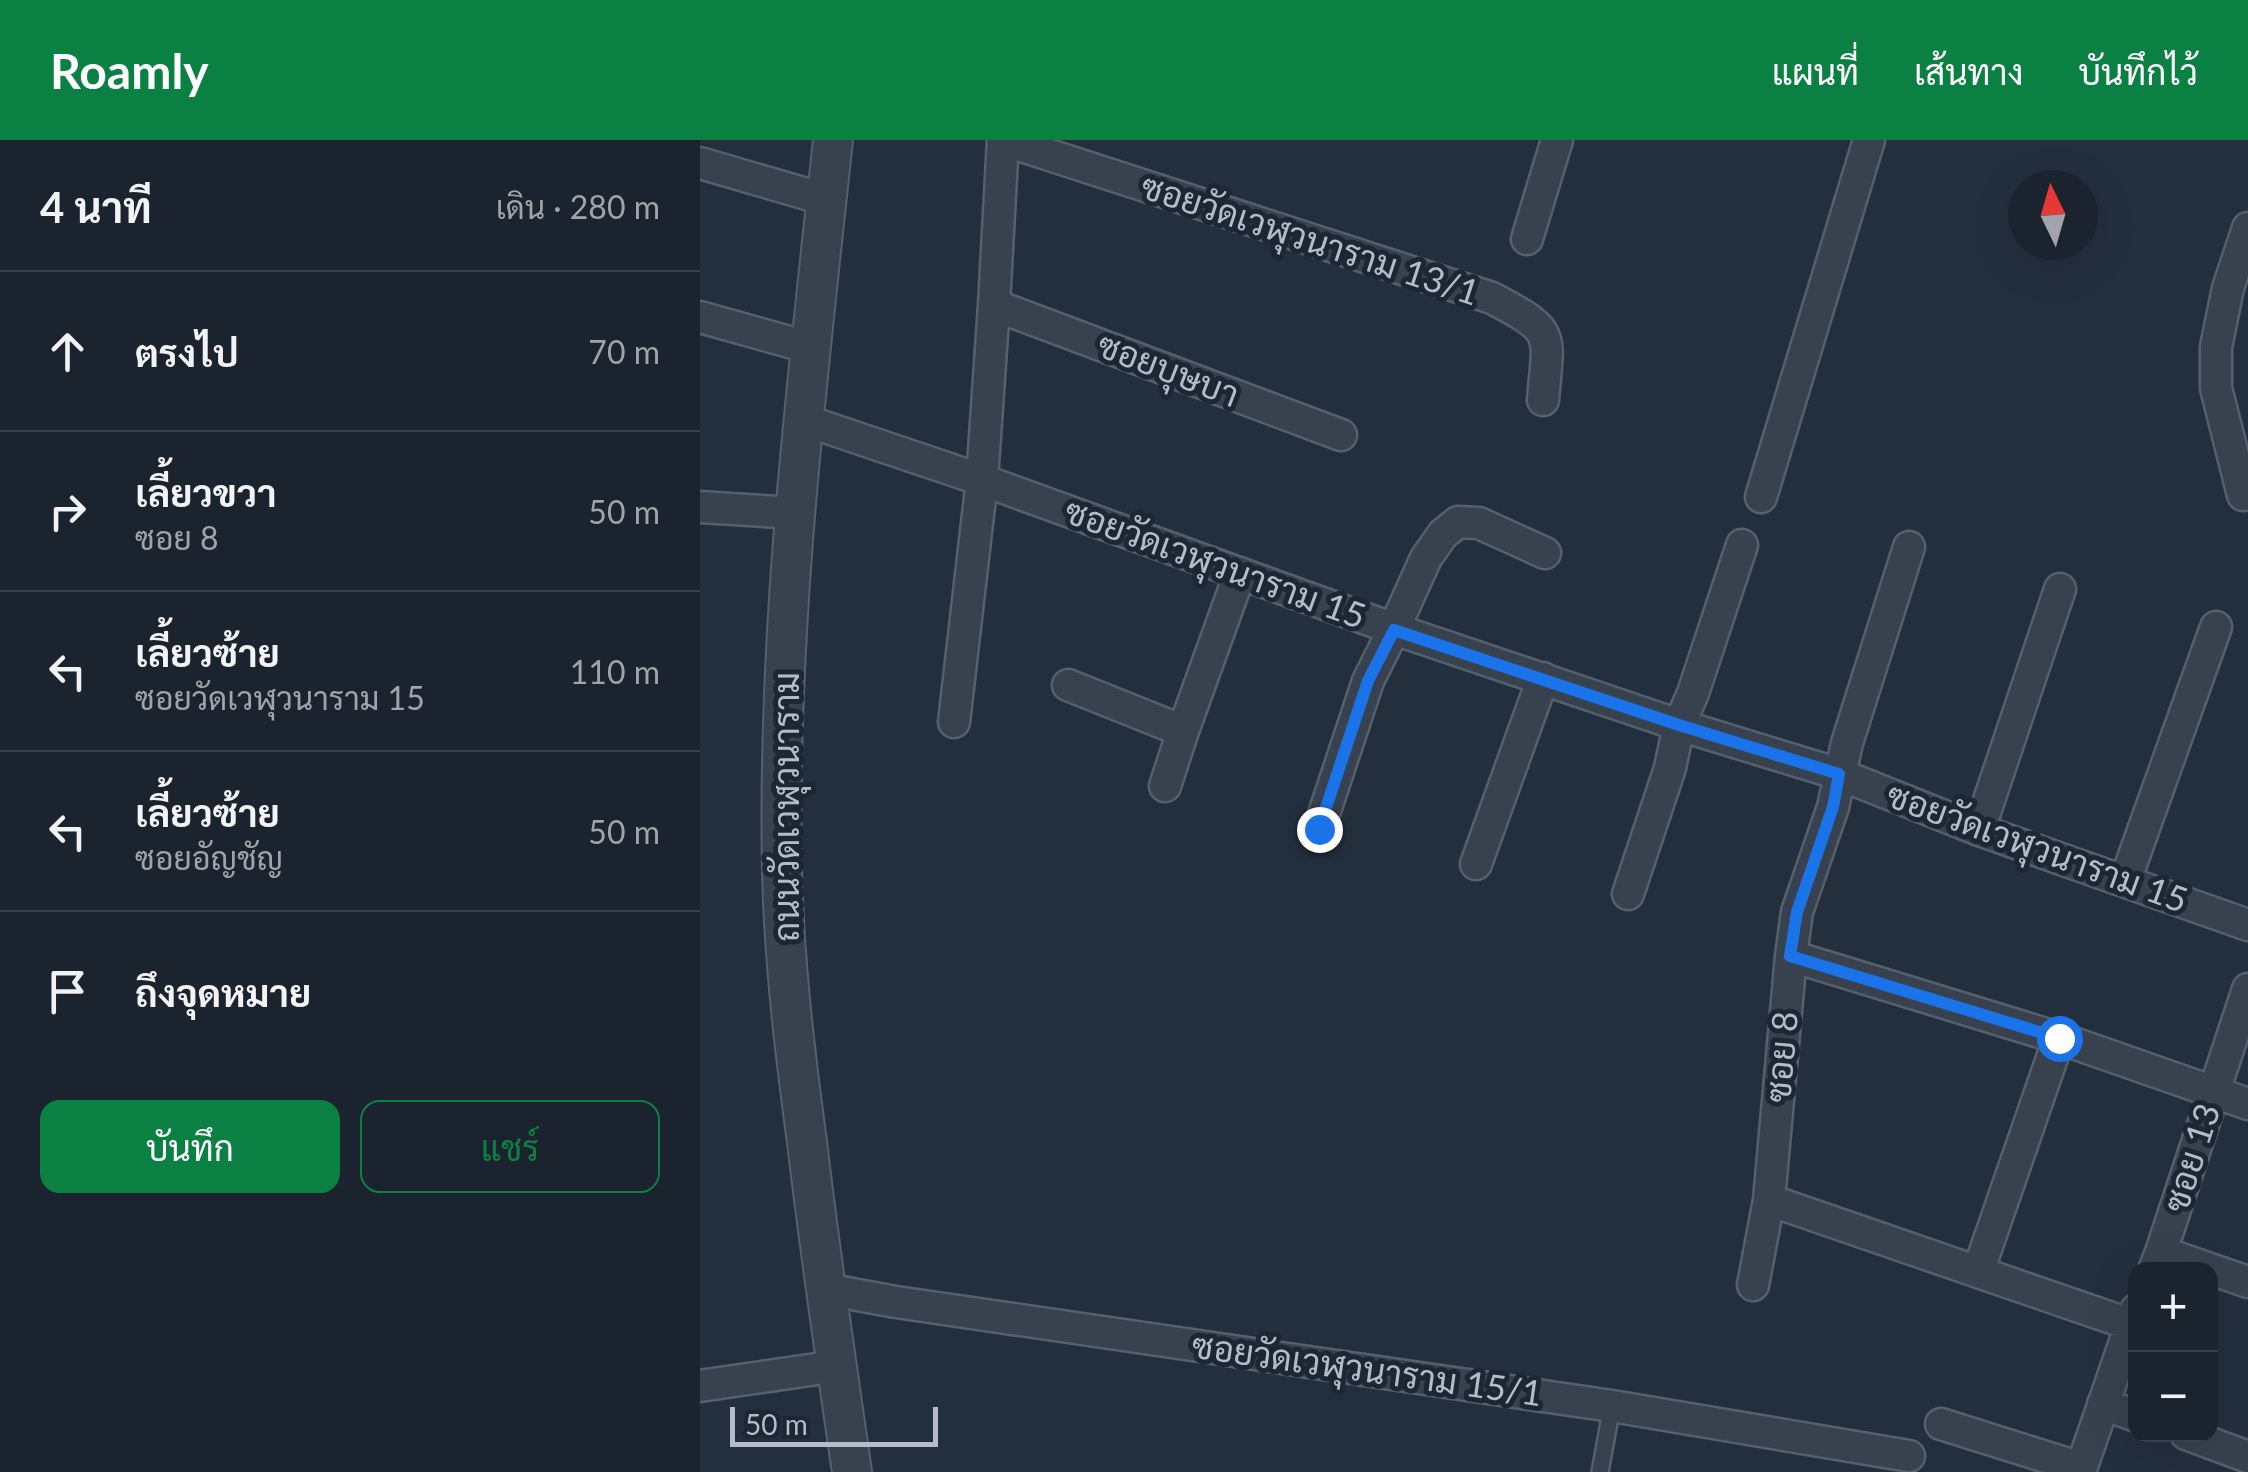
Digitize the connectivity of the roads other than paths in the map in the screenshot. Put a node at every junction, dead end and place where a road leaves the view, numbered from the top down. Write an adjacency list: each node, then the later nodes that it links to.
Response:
1 (833, 140): 6 (street, ถนนวัดเวฬุวนาราม)
2 (1003, 140): 9 (street); 12 (street, ซอยวัดเวฬุวนาราม 13/1)
3 (1557, 140): 8 (street)
4 (1870, 140): 17 (street)
5 (700, 162): 6 (street)
6 (826, 200): 11 (street, ถนนวัดเวฬุวนาราม)
7 (2248, 228): 16 (street)
8 (1527, 239)
9 (994, 305): 14 (street, ซอยบุษบา); 15 (street)
10 (700, 318): 11 (street)
11 (811, 348): 13 (street, ถนนวัดเวฬุวนาราม)
12 (1542, 400)
13 (804, 420): 15 (street, ซอยวัดเวฬุวนาราม 15); 19 (street, ถนนวัดเวฬุวนาราม)
14 (1341, 435)
15 (982, 480): 23 (street, ซอยวัดเวฬุวนาราม 15); 29 (street)
16 (2243, 494)
17 (1761, 497)
18 (700, 507): 19 (street)
19 (795, 513): 50 (street, ถนนวัดเวฬุวนาราม)
20 (1742, 545): 30 (street)
21 (1908, 547): 32 (street, ซอย 8)
22 (1545, 553): 26 (street)
23 (1240, 573): 26 (street, ซอยวัดเวฬุวนาราม 15); 31 (street)
24 (2060, 589): 35 (street)
25 (2216, 627): 37 (street)
26 (1394, 630): 27 (street, ซอยวัดเวฬุวนาราม 15); 34 (street)
27 (1542, 678): 30 (street, ซอยวัดเวฬุวนาราม 15); 36 (street)
28 (1068, 685): 31 (street)
29 (954, 722)
30 (1679, 725): 32 (street, ซอยวัดเวฬุวนาราม 15); 38 (street)
31 (1183, 731): 33 (street)
32 (1839, 774): 35 (street, ซอยวัดเวฬุวนาราม 15); 40 (street, ซอย 8)
33 (1165, 786)
34 (1319, 829)
35 (1979, 830): 37 (street, ซอยวัดเวฬุวนาราม 15)
36 (1476, 864)
37 (2124, 881): 39 (street, ซอยวัดเวฬุวนาราม 15)
38 (1628, 894)
39 (2248, 925)
40 (1790, 956): 42 (street); 45 (street, ซอย 8)
41 (2248, 989): 43 (street, ซอย 13)
42 (2059, 1038): 43 (street); 47 (street)
43 (2214, 1092): 44 (street); 46 (street, ซอย 13)
44 (2248, 1104)
45 (1770, 1200): 47 (street); 49 (street, ซอย 8)
46 (2158, 1261): 48 (street)
47 (1978, 1272): 51 (street)
48 (2248, 1282)
49 (1754, 1285)
50 (825, 1289): 53 (street, ถนนวัดเวฬุวนาราม); 56 (street, ซอยวัดเวฬุวนาราม 15/1)
51 (2128, 1316)
52 (2128, 1329): 55 (street)
53 (837, 1366): 54 (street); 63 (street, ถนนวัดเวฬุวนาราม)
54 (700, 1386)
55 (2104, 1404): 57 (street); 62 (street)
56 (1612, 1406): 60 (street, ซอยวัดเวฬุวนาราม 15/1); 64 (lane)
57 (2128, 1413)
58 (1940, 1424): 62 (street)
59 (2207, 1442): 61 (street)
60 (1909, 1456)
61 (2248, 1458)
62 (2080, 1470)
63 (852, 1472)
64 (1600, 1472)

